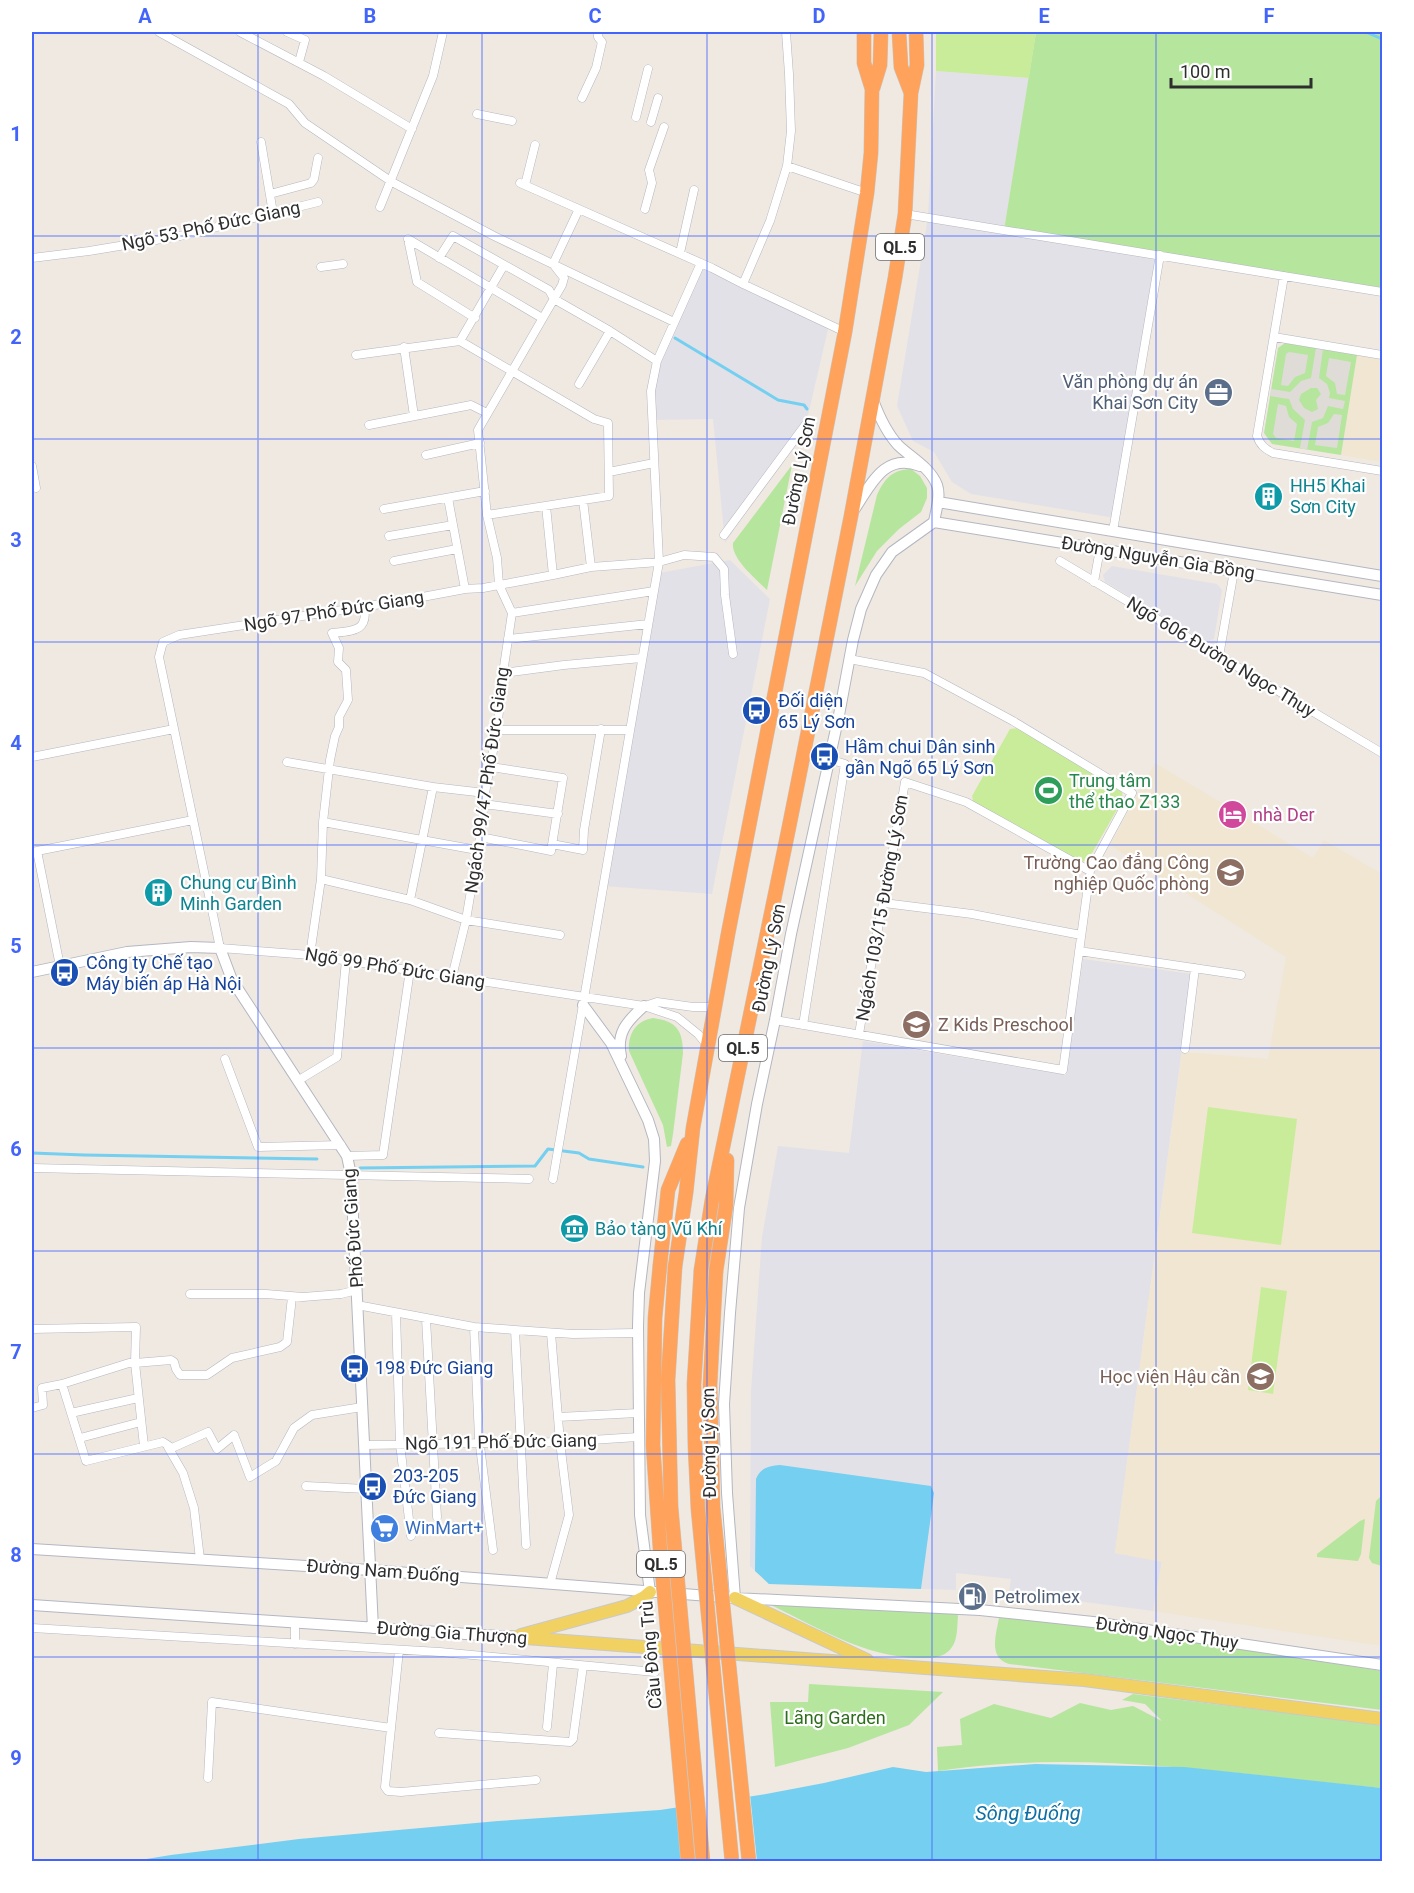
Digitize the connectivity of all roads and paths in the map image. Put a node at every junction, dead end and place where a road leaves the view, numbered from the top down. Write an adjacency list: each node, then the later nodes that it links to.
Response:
1 (240, 32): 11 (street)
2 (287, 32): 11 (street)
3 (443, 32): 22 (street)
4 (598, 32): 15 (street)
5 (786, 32): 26 (street)
6 (864, 32): 13 (highway, Đường Lý Sơn / QL.5)
7 (899, 32): 14 (highway, QL.5)
8 (916, 32): 14 (highway, Đường Lý Sơn / QL.5)
9 (165, 33): 27 (street)
10 (881, 33): 13 (highway, QL.5)
11 (299, 62): 22 (street)
12 (648, 69): 18 (street)
13 (872, 89): 29 (highway, Đường Lý Sơn / QL.5)
14 (911, 93): 36 (highway, Đường Lý Sơn / QL.5)
15 (582, 98)
16 (658, 98): 20 (street)
17 (477, 114): 19 (street)
18 (636, 117)
19 (513, 121)
20 (651, 122)
21 (664, 127): 33 (street)
22 (412, 129): 27 (street)
23 (261, 142): 30 (street)
24 (535, 145): 34 (street)
25 (318, 158): 30 (street)
26 (787, 166): 29 (street); 47 (street)
27 (392, 182): 32 (street); 43 (street)
28 (694, 190): 37 (street)
29 (867, 193): 55 (highway, Đường Lý Sơn / QL.5)
30 (270, 194): 35 (street)
31 (318, 202): 35 (street, Ngõ 53 Phố Đức Giang)
32 (381, 207)
33 (645, 208)
34 (579, 209): 37 (street); 43 (street)
35 (273, 213): 39 (street, Ngõ 53 Phố Đức Giang)
36 (905, 214): 38 (street); 64 (highway, Đường Lý Sơn / QL.5)
37 (680, 253): 41 (street)
38 (1160, 255): 46 (street); 87 (street)
39 (32, 258)
40 (439, 258): 44 (street); 48 (street); 51 (street)
41 (701, 263): 47 (street); 53 (street)
42 (343, 264): 45 (street)
43 (553, 264): 50 (street); 53 (street)
44 (504, 265): 48 (street); 50 (street)
45 (321, 267)
46 (1284, 276): 49 (street); 56 (street)
47 (743, 284): 55 (street)
48 (491, 288): 51 (street); 52 (street)
49 (1383, 292)
50 (554, 299): 52 (street); 54 (street)
51 (475, 318): 57 (street)
52 (542, 318): 62 (street)
53 (674, 322): 61 (street)
54 (610, 331): 61 (street); 63 (street)
55 (845, 332): 153 (highway, Đường Lý Sơn / QL.5)
56 (1274, 338): 60 (street); 74 (street)
57 (460, 341): 58 (street); 62 (street)
58 (404, 348): 59 (street); 66 (street)
59 (356, 355)
60 (1383, 355)
61 (657, 361): 71 (street)
62 (510, 371): 65 (street); 75 (street)
63 (579, 384)
64 (873, 400): 73 (street); 84 (highway, Đường Lý Sơn / QL.5)
65 (487, 413): 66 (street); 69 (street)
66 (414, 416): 68 (street)
67 (806, 424): 88 (street)
68 (369, 425)
69 (480, 443): 70 (street); 77 (street)
70 (426, 455)
71 (654, 464): 75 (street); 94 (street)
72 (32, 466): 76 (street)
73 (926, 469): 80 (street); 84 (street, Đường Lý Sơn)
74 (1383, 471)
75 (609, 472): 79 (street)
76 (36, 488)
77 (485, 491): 78 (street); 83 (street)
78 (448, 498): 82 (street); 86 (street)
79 (583, 500): 81 (street); 95 (street)
80 (938, 502): 85 (street); 87 (street, Đường Nguyễn Gia Bồng)
81 (546, 506): 83 (street); 97 (street)
82 (384, 509)
83 (487, 515): 100 (street)
84 (851, 516): 163 (highway, Đường Lý Sơn / QL.5)
85 (934, 522): 91 (street, Đường Nguyễn Gia Bồng); 111 (street, Đường Lý Sơn)
86 (453, 525): 89 (street); 90 (street)
87 (1113, 531): 91 (street); 98 (street, Đường Nguyễn Gia Bồng)
88 (724, 535)
89 (389, 536)
90 (457, 549): 92 (street); 101 (street)
91 (1100, 549): 96 (street, Đường Nguyễn Gia Bồng); 99 (street)
92 (394, 561)
93 (1060, 561): 99 (street, Ngõ 606 Đường Ngọc Thụy)
94 (659, 562): 95 (street, Ngõ 97 Phố Đức Giang); 102 (street); 108 (street, Ngõ 97 Phố Đức Giang)
95 (591, 567): 97 (street, Ngõ 97 Phố Đức Giang)
96 (1234, 571): 103 (street, Đường Nguyễn Gia Bồng); 109 (street)
97 (553, 575): 100 (street, Ngõ 97 Phố Đức Giang)
98 (1383, 576)
99 (1094, 582): 109 (street, Ngõ 606 Đường Ngọc Thụy)
100 (499, 585): 101 (street, Ngõ 97 Phố Đức Giang); 105 (street)
101 (465, 589): 104 (street, Ngõ 97 Phố Đức Giang)
102 (654, 591): 105 (street); 106 (street)
103 (1383, 596)
104 (364, 606): 113 (street, Ngõ 97 Phố Đức Giang); 122 (street)
105 (512, 613): 107 (street, Ngách 99/47 Phố Đức Giang)
106 (648, 624): 107 (street); 110 (street)
107 (508, 639): 112 (street, Ngách 99/47 Phố Đức Giang)
108 (733, 654)
109 (1219, 656): 117 (street, Ngõ 606 Đường Ngọc Thụy)
110 (642, 658): 112 (street); 116 (street)
111 (849, 659): 119 (street, Đường Lý Sơn); 134 (street)
112 (503, 673): 115 (street, Ngách 99/47 Phố Đức Giang)
113 (174, 729): 118 (street); 127 (street, Ngõ 97 Phố Đức Giang)
114 (602, 729): 115 (street); 116 (street); 131 (street)
115 (497, 730): 121 (street, Ngách 99/47 Phố Đức Giang)
116 (630, 730): 151 (street)
117 (1383, 753)
118 (32, 757)
119 (829, 759): 154 (street, Đường Lý Sơn); 155 (street)
120 (287, 762): 122 (street)
121 (491, 766): 124 (street, Ngách 99/47 Phố Đức Giang); 126 (street)
122 (329, 769): 123 (street); 128 (street)
123 (433, 787): 124 (street); 130 (street)
124 (485, 793): 125 (street, Ngách 99/47 Phố Đức Giang)
125 (484, 804): 126 (street); 129 (street, Ngách 99/47 Phố Đức Giang)
126 (558, 814): 131 (street)
127 (193, 820): 133 (street); 141 (street, Ngõ 97 Phố Đức Giang)
128 (322, 822): 130 (street); 135 (street)
129 (480, 837): 131 (street); 132 (street, Ngách 99/47 Phố Đức Giang)
130 (422, 841): 132 (street); 136 (street)
131 (551, 847)
132 (477, 850): 138 (street, Ngách 99/47 Phố Đức Giang)
133 (34, 851): 145 (street)
134 (1090, 871): 137 (street, Ngách 103/15 Đường Lý Sơn); 140 (street)
135 (321, 879): 136 (street); 143 (street)
136 (410, 900): 138 (street)
137 (884, 903): 140 (street); 156 (street, Ngách 103/15 Đường Lý Sơn)
138 (466, 920): 139 (street); 150 (street, Ngách 99/47 Phố Đức Giang)
139 (560, 935)
140 (1081, 935): 142 (street)
141 (220, 948): 143 (street, Ngõ 99 Phố Đức Giang); 145 (street); 160 (street, Phố Đức Giang)
142 (1079, 951): 146 (street); 156 (street)
143 (310, 955): 144 (street, Ngõ 99 Phố Đức Giang)
144 (345, 960): 147 (street, Ngõ 99 Phố Đức Giang); 160 (street)
145 (60, 966): 148 (street)
146 (1195, 968): 149 (street); 158 (street)
147 (410, 970): 150 (street, Ngõ 99 Phố Đức Giang); 165 (street)
148 (32, 972)
149 (1241, 975)
150 (452, 977): 151 (street, Ngõ 99 Phố Đức Giang)
151 (584, 1001): 152 (street, Ngõ 99 Phố Đức Giang); 161 (street); 169 (street)
152 (644, 1006): 153 (street); 157 (street); 161 (street)
153 (715, 1007): 157 (highway, Đường Lý Sơn / QL.5)
154 (776, 1020): 155 (street); 213 (street, Đường Lý Sơn)
155 (803, 1025): 156 (street)
156 (859, 1034)
157 (708, 1045): 162 (highway, Đường Lý Sơn / QL.5)
158 (1185, 1048)
159 (225, 1059): 164 (street)
160 (299, 1080): 164 (street, Phố Đức Giang)
161 (634, 1090): 182 (street)
162 (693, 1128): 170 (highway, Đường Lý Sơn); 171 (highway, Đường Lý Sơn / QL.5)
163 (727, 1132): 234 (highway, Đường Lý Sơn / QL.5, bridge); 235 (highway, Đường Lý Sơn, bridge)
164 (341, 1145): 165 (street, Phố Đức Giang)
165 (347, 1156): 167 (street, Phố Đức Giang)
166 (32, 1168): 167 (street)
167 (351, 1175): 168 (street); 172 (street, Phố Đức Giang)
168 (529, 1179)
169 (553, 1179)
170 (660, 1265): 232 (highway, Cầu Đông Trù / QL.5, bridge)
171 (675, 1267): 233 (highway, Cầu Đông Trù / QL.5, bridge)
172 (357, 1290): 174 (street); 175 (street, Phố Đức Giang)
173 (190, 1294): 174 (street)
174 (292, 1297): 183 (street)
175 (357, 1305): 176 (street); 186 (street, Phố Đức Giang)
176 (396, 1313): 177 (street); 198 (street)
177 (426, 1319): 178 (street); 196 (street)
178 (474, 1327): 180 (street); 197 (street)
179 (32, 1329): 183 (street)
180 (515, 1330): 181 (street); 194 (street)
181 (551, 1333): 182 (street); 190 (street)
182 (638, 1333): 189 (street)
183 (135, 1363): 184 (street); 185 (street)
184 (62, 1384): 187 (street); 188 (street)
185 (138, 1398): 188 (street); 191 (street)
186 (362, 1407): 199 (street, Phố Đức Giang); 201 (street)
187 (32, 1408)
188 (71, 1413): 193 (street)
189 (638, 1413): 190 (street); 192 (street)
190 (558, 1417): 195 (street)
191 (141, 1422): 193 (street); 200 (street)
192 (638, 1437): 195 (street, Ngõ 191 Phố Đức Giang); 212 (street)
193 (80, 1438): 200 (street)
194 (521, 1441): 195 (street, Ngõ 191 Phố Đức Giang); 197 (street, Ngõ 191 Phố Đức Giang); 206 (street)
195 (561, 1442): 211 (street)
196 (433, 1443): 197 (street, Ngõ 191 Phố Đức Giang); 198 (street, Ngõ 191 Phố Đức Giang); 204 (street)
197 (479, 1443): 208 (street)
198 (400, 1444): 199 (street, Ngõ 191 Phố Đức Giang); 205 (street)
199 (364, 1445): 203 (street, Phố Đức Giang)
200 (144, 1446): 201 (street)
201 (168, 1447): 209 (street)
202 (306, 1486): 203 (street)
203 (366, 1490): 210 (street, Phố Đức Giang)
204 (437, 1516)
205 (411, 1536)
206 (526, 1545)
207 (32, 1549): 209 (street, Đường Nam Đuống)
208 (493, 1550)
209 (200, 1559): 210 (street, Đường Nam Đuống)
210 (370, 1570): 211 (street, Đường Nam Đuống); 217 (street, Phố Đức Giang)
211 (550, 1584): 212 (street, Đường Nam Đuống)
212 (650, 1592): 213 (street, Đường Nam Đuống); 218 (main road)
213 (735, 1598): 221 (main road); 223 (street, Đường Ngọc Thụy)
214 (32, 1605): 215 (street, Đường Gia Thượng)
215 (295, 1623): 217 (street, Đường Gia Thượng); 219 (street)
216 (32, 1628): 219 (street, Đường Gia Thượng)
217 (373, 1628): 218 (street, Đường Gia Thượng)
218 (513, 1637): 221 (main road, Đường Gia Thượng)
219 (295, 1644): 220 (street, Đường Gia Thượng)
220 (399, 1650): 222 (street, Đường Gia Thượng); 228 (street)
221 (873, 1663): 226 (main road)
222 (553, 1664): 224 (street, Đường Gia Thượng); 227 (street)
223 (1383, 1665)
224 (583, 1666): 225 (street, Đường Gia Thượng); 229 (street)
225 (655, 1672)
226 (1383, 1719)
227 (547, 1727)
228 (391, 1728): 230 (street); 231 (street)
229 (439, 1733)
230 (208, 1778)
231 (536, 1780)
232 (688, 1862)
233 (703, 1862)
234 (732, 1862)
235 (749, 1862)

